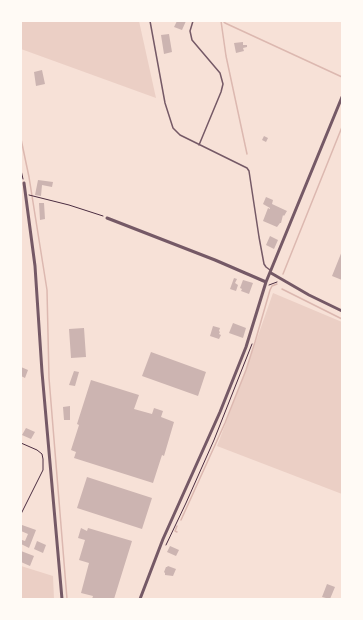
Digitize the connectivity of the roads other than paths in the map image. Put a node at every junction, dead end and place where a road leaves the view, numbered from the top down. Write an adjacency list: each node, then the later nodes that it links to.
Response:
1 (150, 21): 4 (lane)
2 (193, 21): 4 (lane)
3 (342, 97): 7 (street)
4 (199, 145): 7 (lane)
5 (24, 183): 10 (street)
6 (107, 218): 8 (street)
7 (271, 272): 8 (street); 9 (street)
8 (266, 282): 11 (street)
9 (342, 311)
10 (62, 599)
11 (140, 599)

